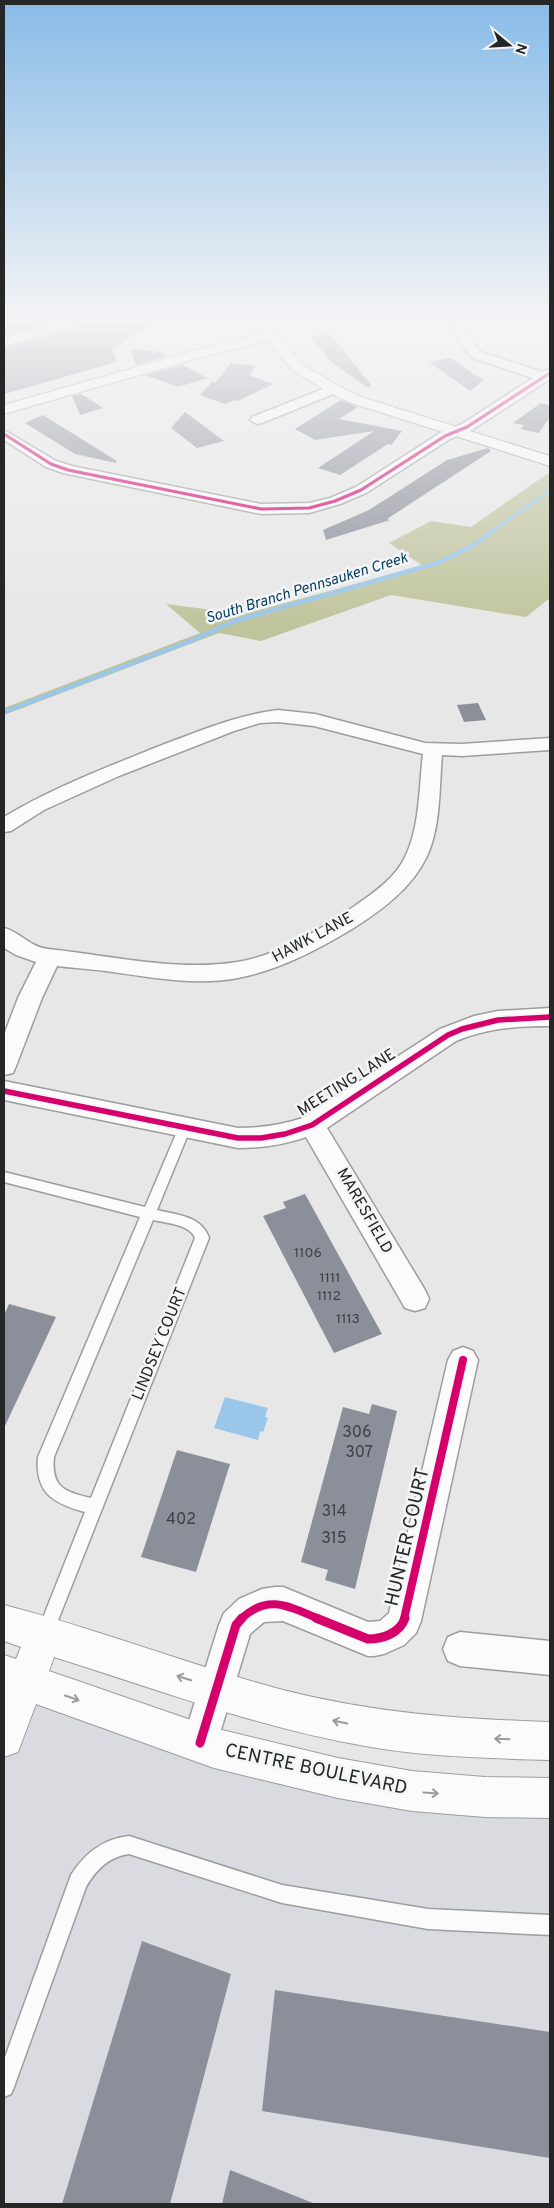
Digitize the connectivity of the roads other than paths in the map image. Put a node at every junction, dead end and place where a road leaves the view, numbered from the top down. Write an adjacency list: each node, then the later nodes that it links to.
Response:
1 (424, 421): 3 (street)
2 (476, 421): 3 (street)
3 (456, 431): 4 (street); 5 (street)
4 (4, 434)
5 (550, 461)
6 (550, 744): 7 (street)
7 (433, 750): 8 (street); 10 (street, HAWK LANE)
8 (4, 826)
9 (4, 936): 10 (street, HAWK LANE)
10 (50, 956): 12 (street)
11 (550, 1017): 14 (street, MEETING LANE)
12 (4, 1066)
13 (4, 1091): 15 (street, MEETING LANE)
14 (312, 1124): 15 (street, MEETING LANE); 18 (street, MARESFIELD)
15 (185, 1128): 17 (lane)
16 (4, 1177): 17 (lane)
17 (150, 1213): 20 (lane); 20 (lane, LINDSEY COURT)
18 (415, 1299)
19 (463, 1360): 26 (street, HUNTER COURT)
20 (95, 1508): 22 (lane, LINDSEY COURT)
21 (4, 1623): 22 (street)
22 (44, 1636): 25 (street); 26 (street, one-way to 22)
23 (460, 1649): 24 (street)
24 (550, 1658)
25 (15, 1678): 27 (street); 29 (street, CENTRE BOULEVARD, one-way to 29)
26 (215, 1688): 28 (street, one-way to 26); 29 (street, HUNTER COURT)
27 (4, 1738)
28 (550, 1741)
29 (200, 1743): 30 (street, CENTRE BOULEVARD, one-way to 30)
30 (550, 1798)
31 (550, 1925): 32 (lane)
32 (4, 2087)

